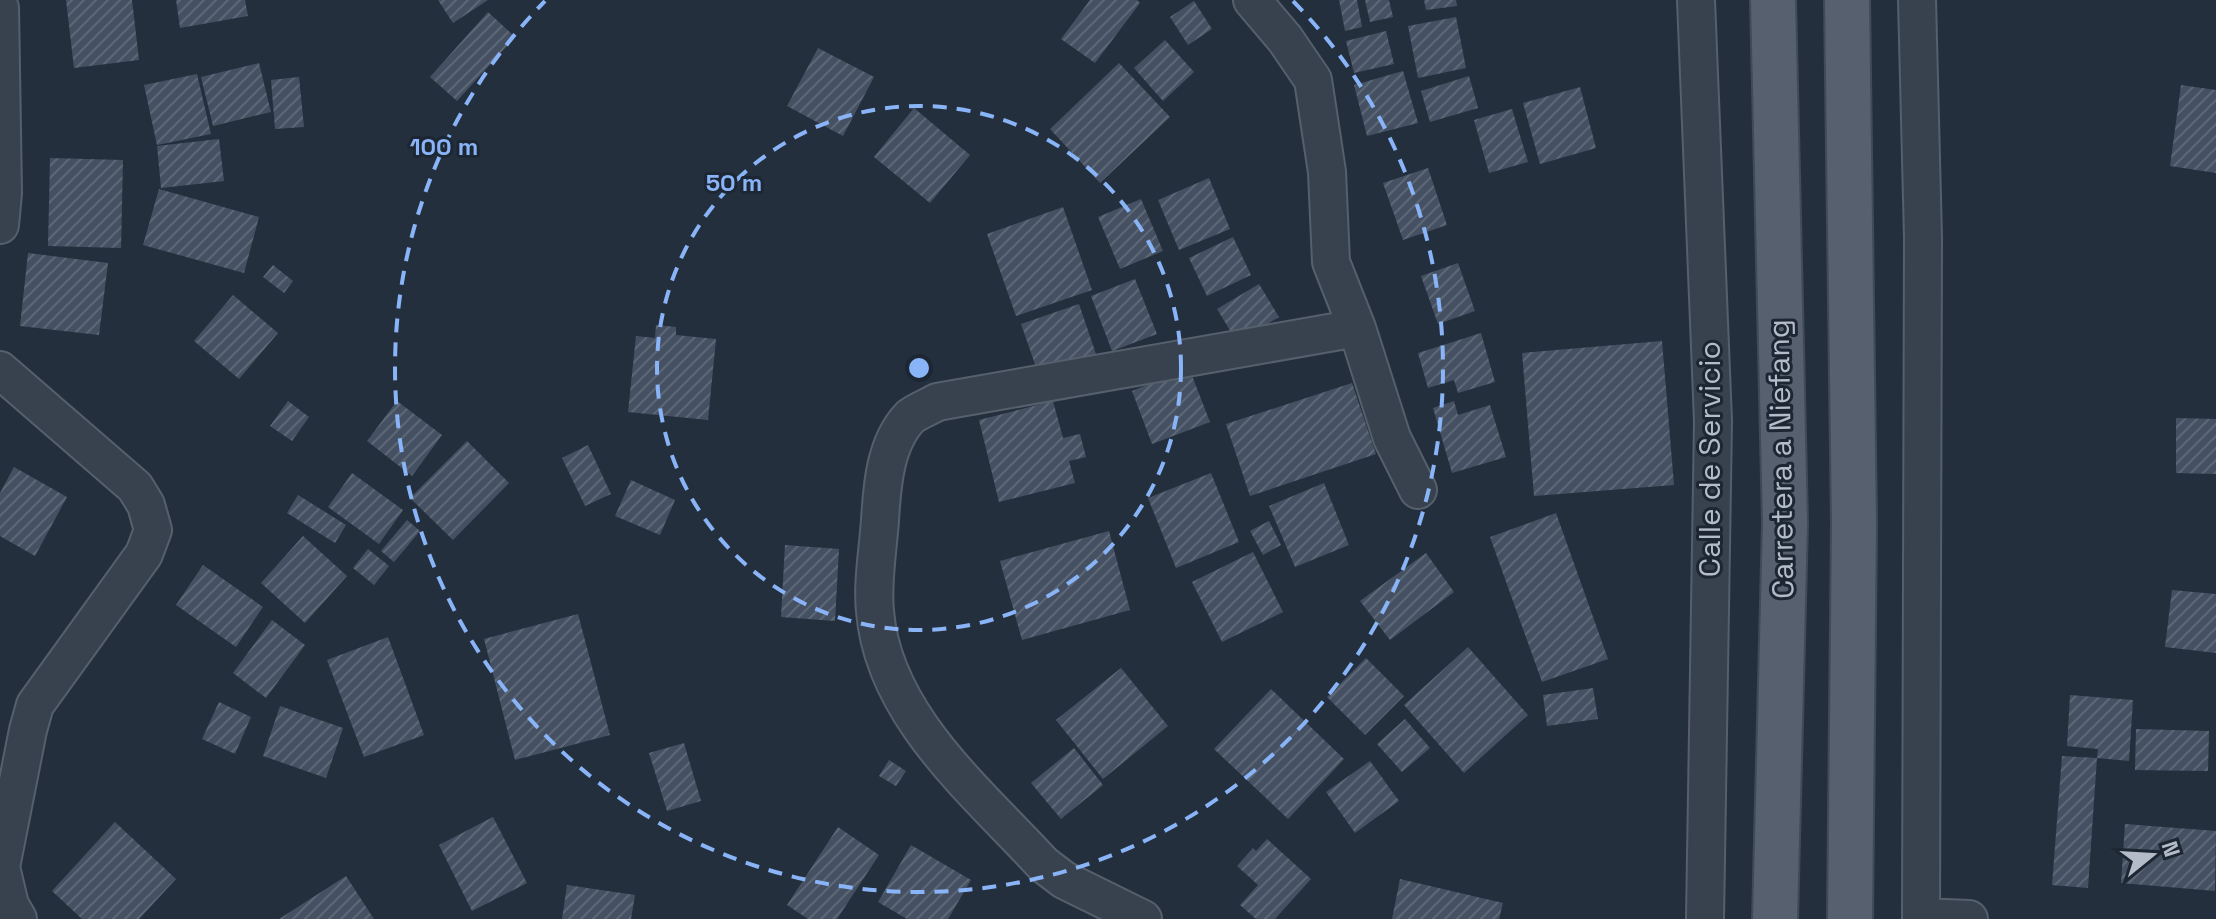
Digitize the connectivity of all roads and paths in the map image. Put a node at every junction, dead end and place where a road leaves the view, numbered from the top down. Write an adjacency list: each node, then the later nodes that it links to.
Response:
1 (1252, 0): 8 (street)
2 (1696, 0): 14 (street, Calle de Servicio)
3 (1773, 0): 15 (main road, Carretera a Niefang)
4 (1847, 0): 16 (main road)
5 (1917, 0): 11 (street)
6 (0, 8): 7 (street)
7 (0, 225)
8 (1357, 328): 10 (street); 13 (street)
9 (0, 370): 12 (street)
10 (1418, 490)
11 (1921, 918): 17 (street)
12 (18, 919)
13 (1143, 919)
14 (1705, 919)
15 (1775, 919)
16 (1850, 919)
17 (1969, 919)

